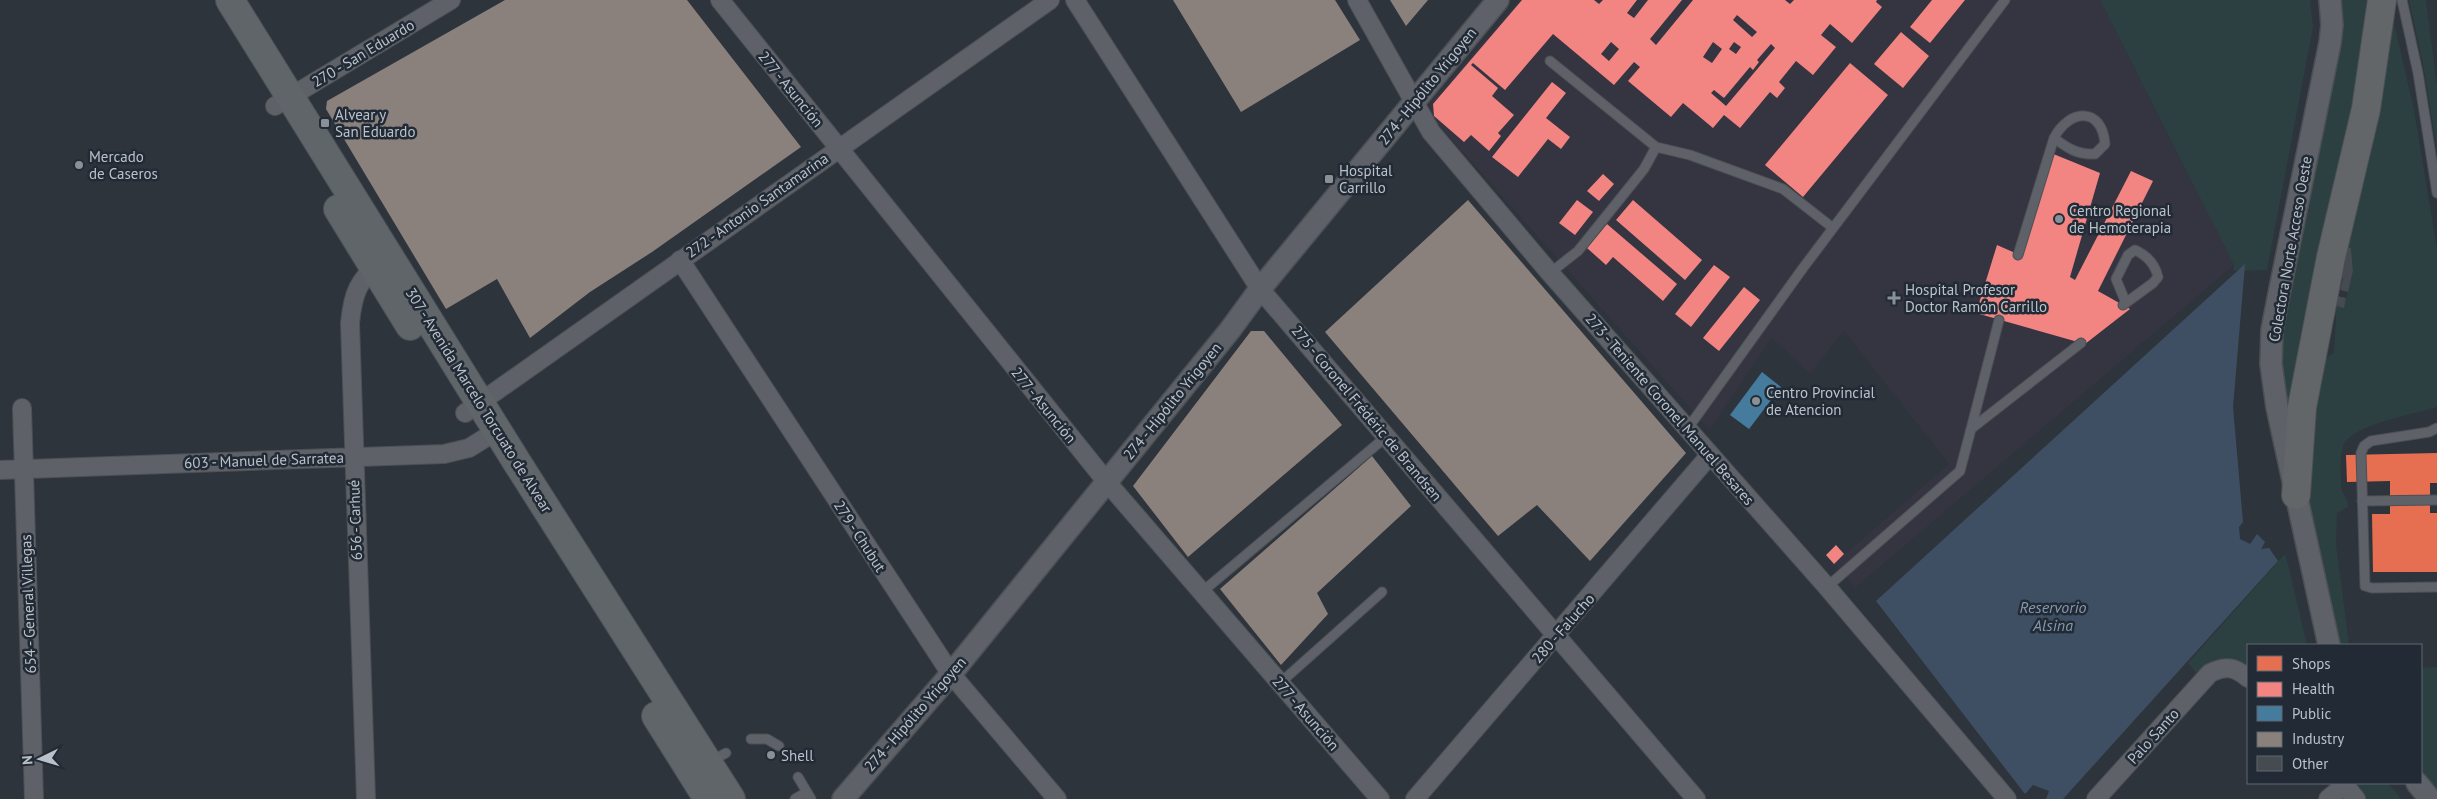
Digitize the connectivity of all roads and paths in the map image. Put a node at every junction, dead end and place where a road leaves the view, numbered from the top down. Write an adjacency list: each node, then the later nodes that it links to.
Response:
1 (209, 0): 14 (main road, 307 - Avenida Marcelo Torcuato de Alvear)
2 (230, 0): 14 (main road, 307 - Avenida Marcelo Torcuato de Alvear)
3 (451, 0): 14 (street, 270 - San Eduardo)
4 (720, 0): 18 (street, 277 - Asunción)
5 (1050, 0): 18 (street, 272 - Antonio Santamarina)
6 (1075, 0): 25 (street, 275 - Coronel Frédéric de Brandsen)
7 (1357, 0): 15 (street, 273 - Teniente Coronel Manuel Besares)
8 (1498, 0): 15 (street, 274 - Hipólito Yrigoyen)
9 (2005, 0): 20 (lane)
10 (2330, 0): 41 (street, Colectora Norte Acceso Oeste)
11 (2382, 0): 41 (highway)
12 (2402, 0): 19 (lane)
13 (1550, 61): 17 (lane)
14 (283, 102): 23 (main road, 307 - Avenida Marcelo Torcuato de Alvear)
15 (1414, 102): 24 (street, 273 - Teniente Coronel Manuel Besares); 25 (street, 274 - Hipólito Yrigoyen)
16 (2054, 138): 16 (lane); 21 (lane)
17 (1656, 147): 20 (lane); 24 (lane)
18 (838, 148): 22 (street, 272 - Antonio Santamarina); 40 (street, 277 - Asunción)
19 (2437, 193)
20 (1833, 228): 31 (lane)
21 (2018, 255)
22 (680, 260): 30 (street, 272 - Antonio Santamarina); 50 (street, 279 - Chubut)
23 (382, 262): 30 (main road, 307 - Avenida Marcelo Torcuato de Alvear); 37 (street, 656 - Carhué)
24 (1550, 273): 31 (street, 273 - Teniente Coronel Manuel Besares)
25 (1260, 289): 35 (street, 275 - Coronel Frédéric de Brandsen); 40 (street, 274 - Hipólito Yrigoyen)
26 (2125, 304): 26 (lane)
27 (1999, 320): 33 (lane)
28 (2081, 343): 33 (lane)
29 (22, 408): 39 (street, 654 - General Villegas)
30 (472, 408): 34 (main road, 307 - Avenida Marcelo Torcuato de Alvear)
31 (1688, 428): 36 (street, 273 - Teniente Coronel Manuel Besares)
32 (2437, 428): 43 (lane)
33 (1971, 429): 44 (lane)
34 (490, 435): 37 (street, 603 - Manuel de Sarratea); 55 (main road, 307 - Avenida Marcelo Torcuato de Alvear)
35 (1387, 436): 46 (lane); 48 (street, 275 - Coronel Frédéric de Brandsen)
36 (1710, 455): 44 (street, 273 - Teniente Coronel Manuel Besares); 48 (street, 280 - Falucho)
37 (353, 457): 39 (street, 603 - Manuel de Sarratea); 61 (street, 656 - Carhué)
38 (0, 470): 39 (street, 603 - Manuel de Sarratea)
39 (24, 470): 60 (street, 654 - General Villegas)
40 (1106, 481): 46 (street, 277 - Asunción); 50 (street, 274 - Hipólito Yrigoyen)
41 (2296, 495): 49 (street, Colectora Norte Acceso Oeste)
42 (2437, 500): 43 (lane)
43 (2362, 501): 45 (lane)
44 (1827, 587): 70 (street, 273 - Teniente Coronel Manuel Besares)
45 (2437, 587)
46 (1202, 592): 52 (street, 277 - Asunción)
47 (1382, 592): 52 (lane)
48 (1556, 636): 68 (street, 280 - Falucho); 69 (street, 275 - Coronel Frédéric de Brandsen)
49 (2329, 644)
50 (951, 674): 65 (street, 274 - Hipólito Yrigoyen); 66 (street, 279 - Chubut)
51 (2247, 677): 71 (street, Palo Santo)
52 (1280, 683): 67 (street, 277 - Asunción)
53 (751, 739): 54 (lane)
54 (779, 746)
55 (705, 772): 62 (main road, 307 - Avenida Marcelo Torcuato de Alvear); 63 (main road, 307 - Avenida Marcelo Torcuato de Alvear)
56 (798, 777): 59 (lane)
57 (2344, 784): 72 (street); 73 (street)
58 (2418, 784): 74 (street)
59 (809, 796): 64 (lane)
60 (34, 799)
61 (366, 799)
62 (708, 799)
63 (731, 799)
64 (795, 799)
65 (842, 799)
66 (1057, 799)
67 (1380, 799)
68 (1415, 799)
69 (1696, 799)
70 (2007, 799)
71 (2096, 799)
72 (2328, 799)
73 (2356, 799)
74 (2430, 799)

